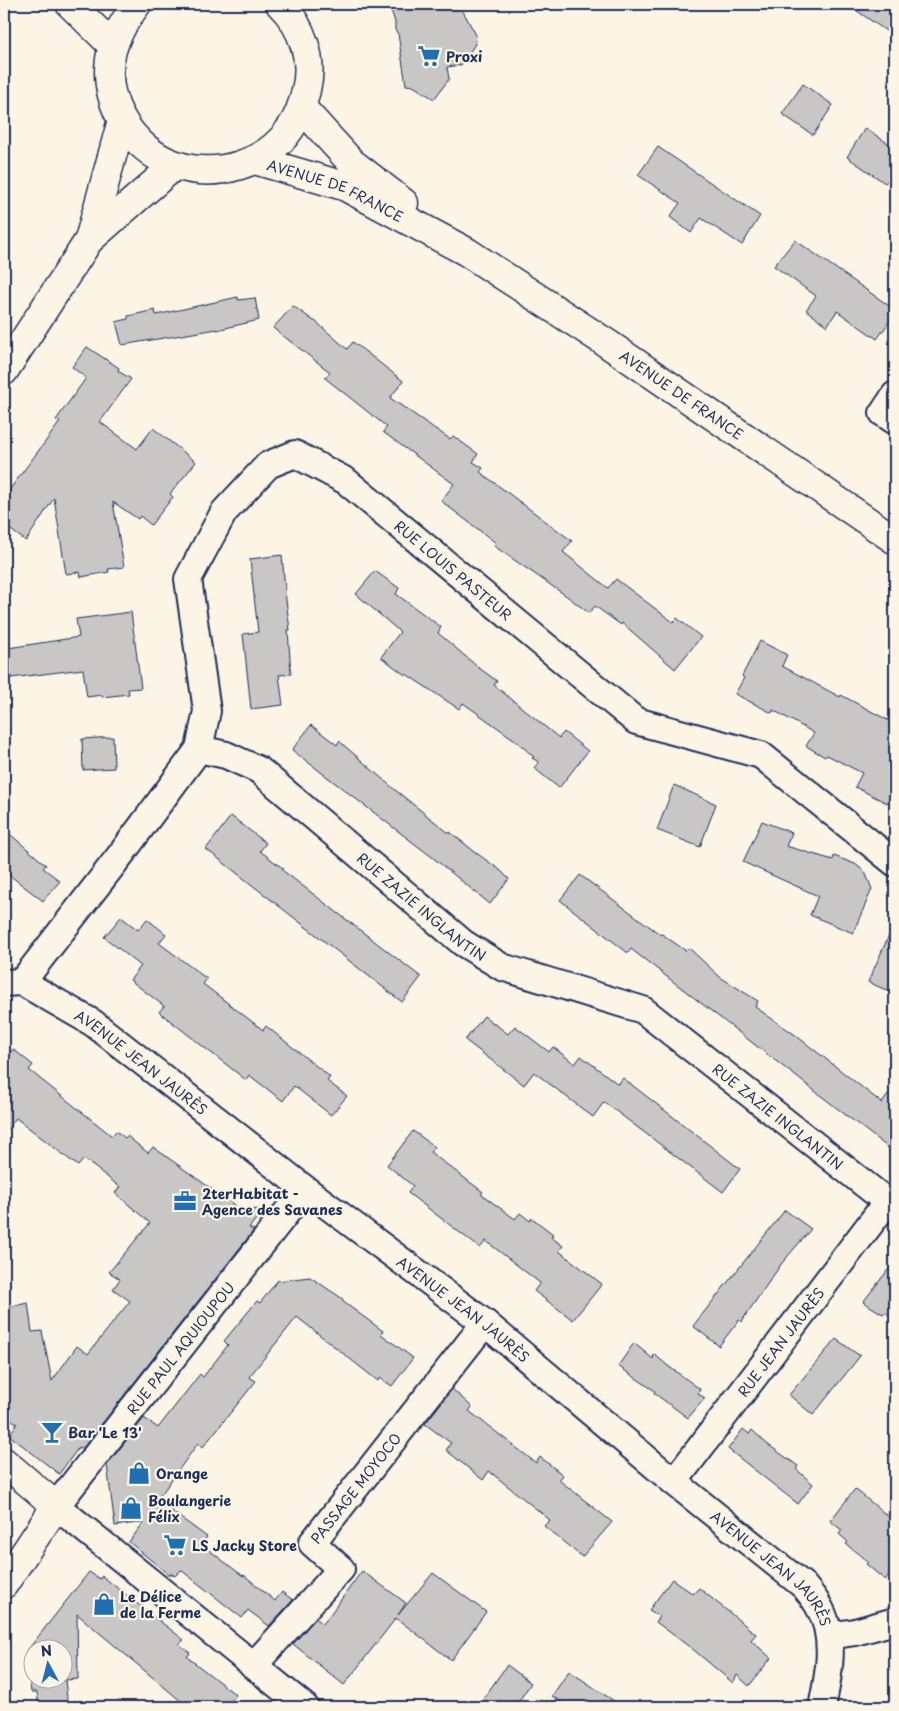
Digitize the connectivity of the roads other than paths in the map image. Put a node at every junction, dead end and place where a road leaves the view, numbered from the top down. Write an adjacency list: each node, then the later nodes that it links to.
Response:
1 (70, 4): 4 (main road)
2 (137, 4): 4 (main road)
3 (288, 7): 5 (main road)
4 (113, 46): 6 (main road)
5 (302, 108): 7 (main road); 10 (main road, AVENUE DE FRANCE)
6 (122, 120): 8 (main road); 9 (main road)
7 (255, 160): 8 (main road); 10 (main road, AVENUE DE FRANCE)
8 (176, 165): 9 (main road)
9 (89, 240): 11 (main road)
10 (466, 252): 14 (main road, AVENUE DE FRANCE)
11 (4, 371)
12 (895, 395): 13 (street)
13 (895, 421)
14 (895, 540)
15 (199, 749): 16 (street, RUE LOUIS PASTEUR); 17 (street); 19 (street, RUE ZAZIE INGLANTIN)
16 (895, 863)
17 (13, 983): 18 (street, AVENUE JEAN JAURÈS)
18 (305, 1189): 20 (street, AVENUE JEAN JAURÈS); 23 (street, RUE PAUL AQUIOUPOU)
19 (891, 1205): 22 (street, RUE JEAN JAURÈS)
20 (484, 1323): 22 (street, AVENUE JEAN JAURÈS); 27 (street, PASSAGE MOYOCO)
21 (4, 1462): 23 (main road)
22 (674, 1482): 26 (street, AVENUE JEAN JAURÈS)
23 (56, 1506): 24 (main road); 27 (street)
24 (4, 1584)
25 (895, 1621): 26 (street)
26 (830, 1636): 29 (street, AVENUE JEAN JAURÈS)
27 (253, 1666): 28 (street)
28 (305, 1707)
29 (822, 1707)

